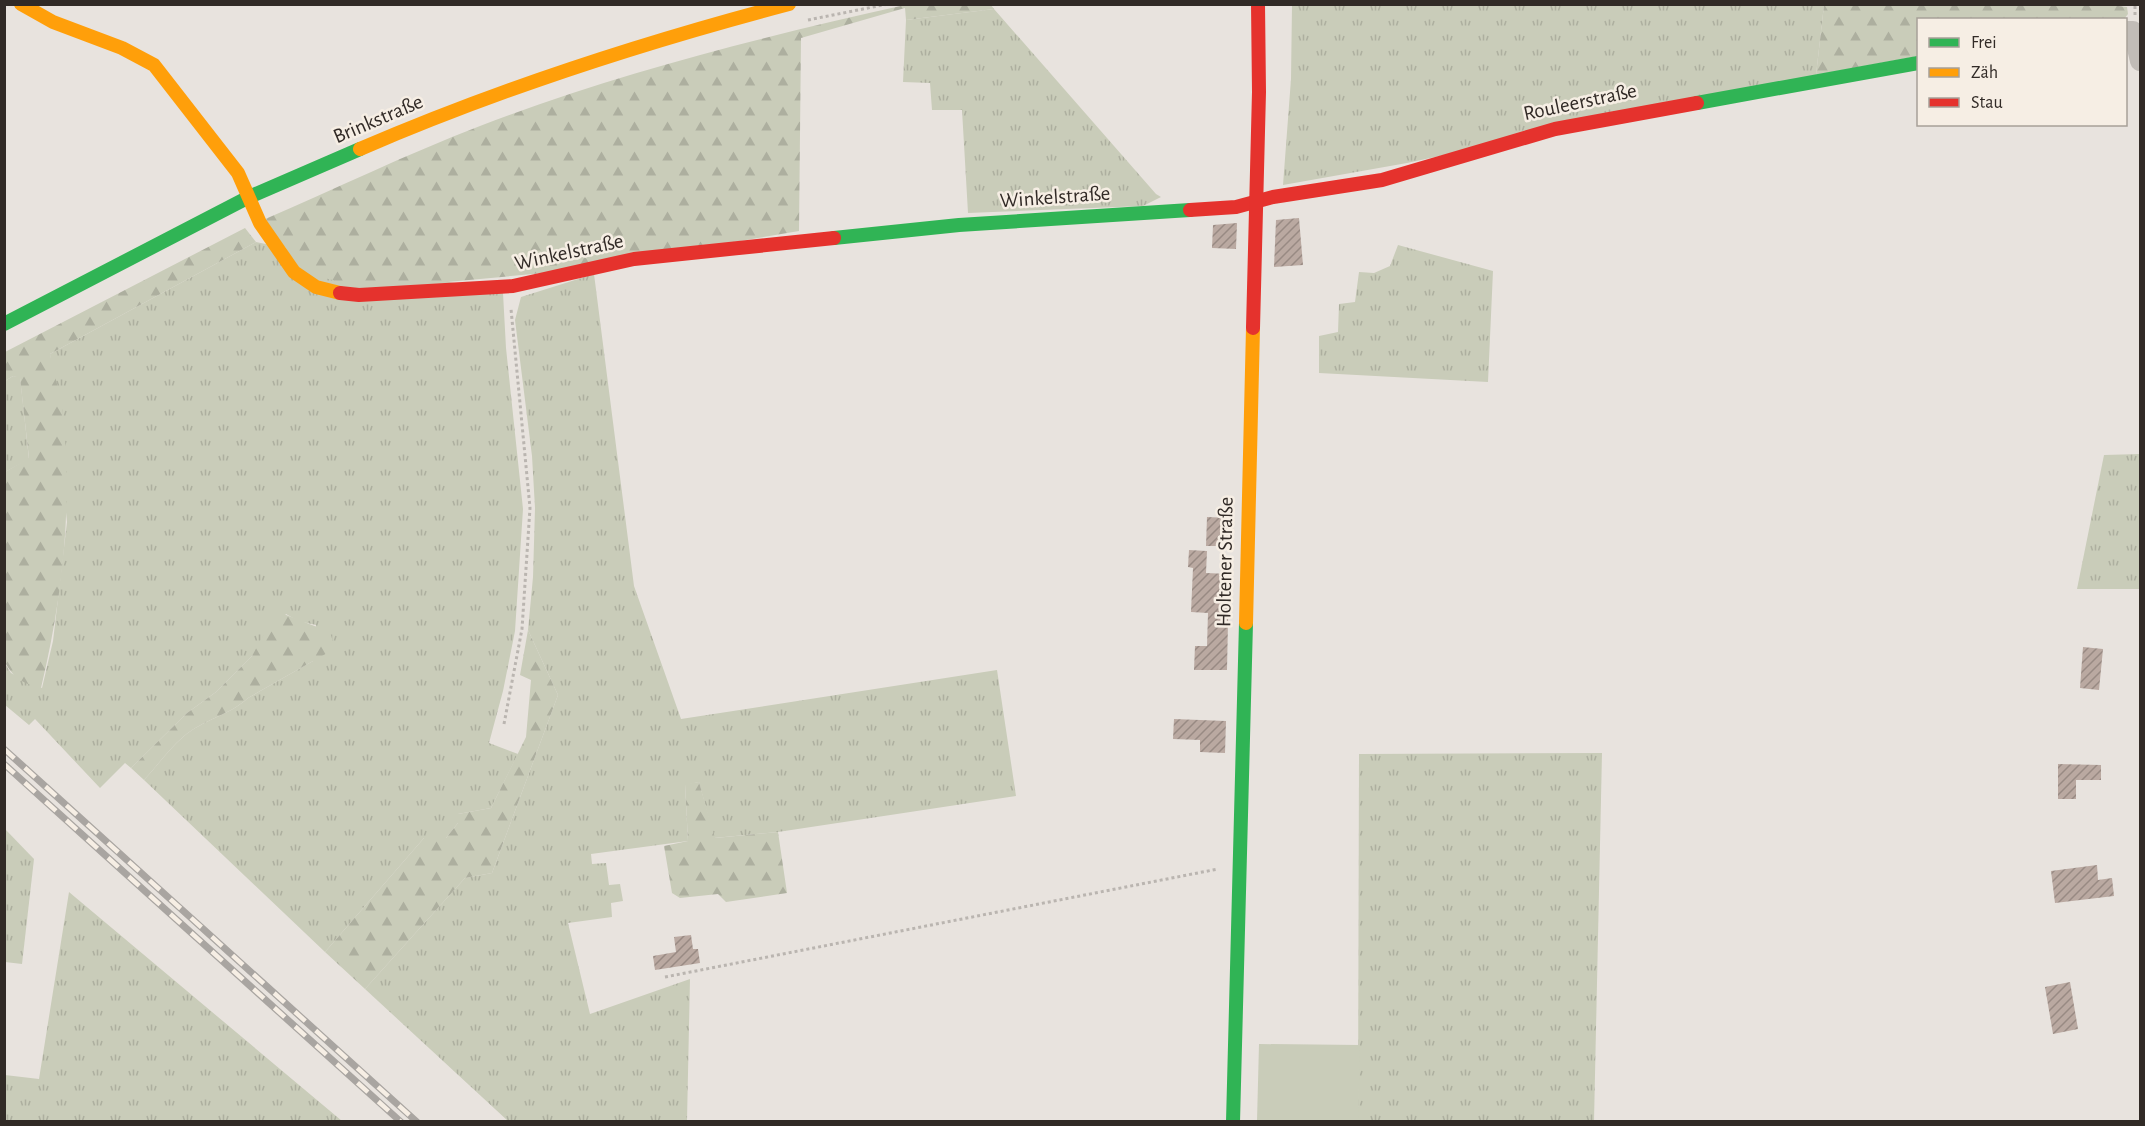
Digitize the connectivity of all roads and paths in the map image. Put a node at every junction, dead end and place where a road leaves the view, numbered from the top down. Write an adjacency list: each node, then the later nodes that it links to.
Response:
1 (21, 4): 9 (street, Winkelstraße)
2 (789, 4): 9 (street, Brinkstraße)
3 (888, 4): 5 (path)
4 (1258, 4): 10 (street, Holtener Straße)
5 (799, 22)
6 (2129, 31): 7 (street)
7 (2140, 61)
8 (1917, 63): 10 (street, Rouleerstraße)
9 (249, 197): 11 (street, Winkelstraße); 12 (street, Brinkstraße)
10 (1254, 202): 11 (street, Winkelstraße); 14 (street, Holtener Straße)
11 (513, 286): 13 (path)
12 (4, 324)
13 (504, 724)
14 (1238, 866): 15 (path); 16 (street, Holtener Straße)
15 (665, 977)
16 (1233, 1122)

